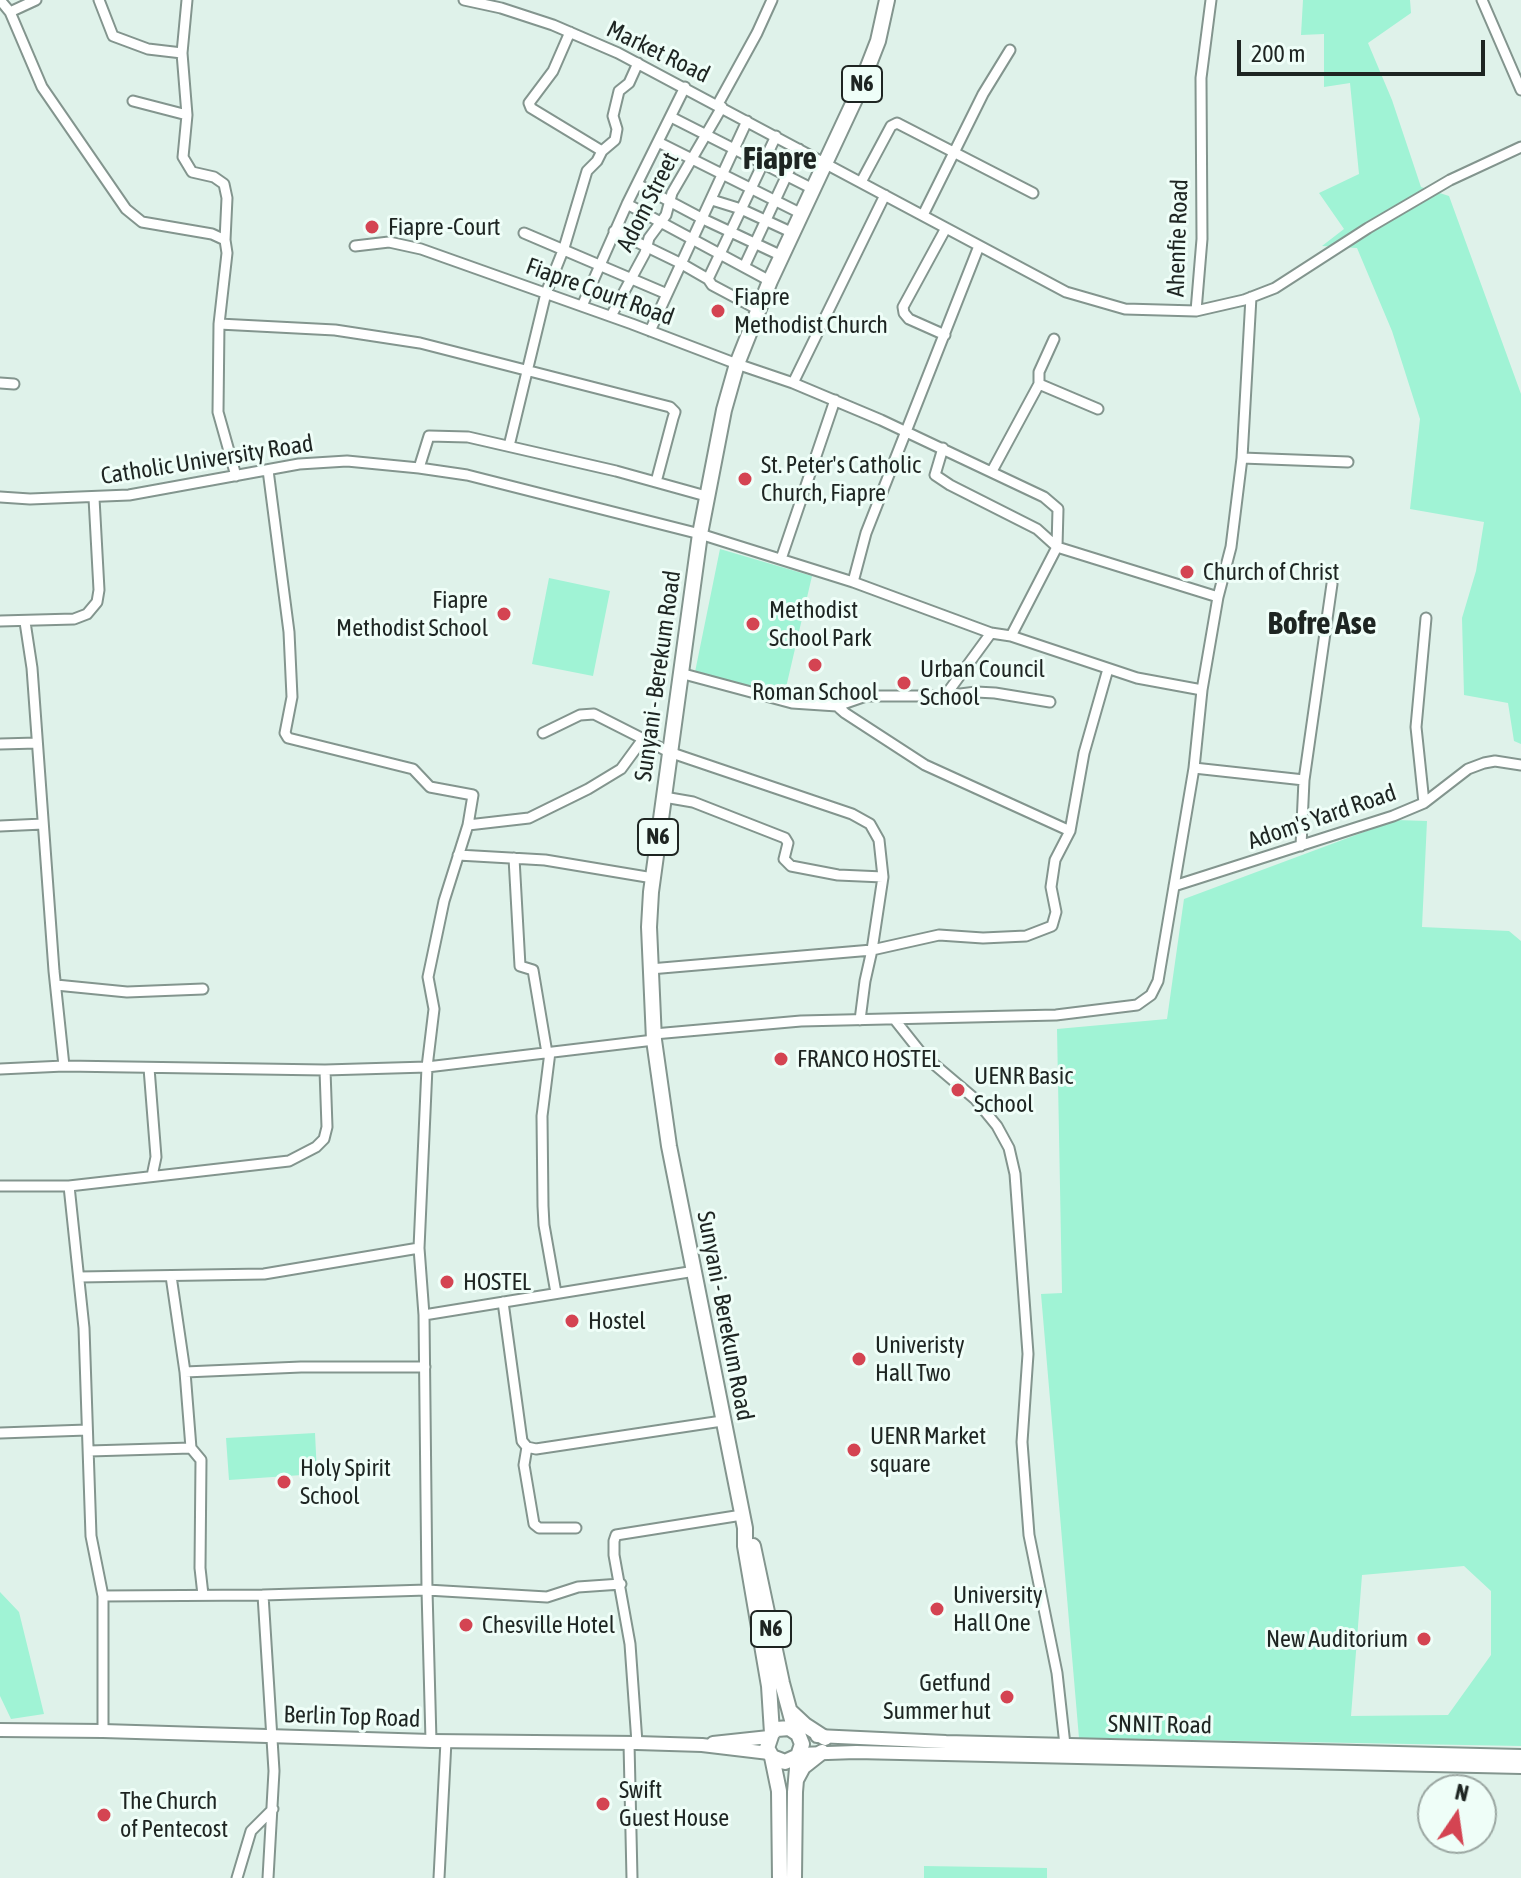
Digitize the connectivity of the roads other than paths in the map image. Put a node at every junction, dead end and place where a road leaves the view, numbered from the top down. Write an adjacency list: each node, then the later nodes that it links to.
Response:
1 (0, 0): 10 (street)
2 (36, 0): 10 (street)
3 (99, 0): 13 (street)
4 (187, 0): 13 (street)
5 (465, 0): 11 (street, Market Road)
6 (772, 0): 18 (street, Adom Street)
7 (887, 0): 31 (main road, Sunyani - Berekum Road / N6)
8 (1211, 0): 76 (street, Ahenfie Road)
9 (1482, 0): 16 (street)
10 (10, 12): 57 (street)
11 (570, 32): 14 (street, Market Road); 28 (street)
12 (1010, 50): 29 (street)
13 (182, 53): 19 (street)
14 (638, 63): 15 (street, Market Road); 28 (street)
15 (685, 87): 18 (street, Market Road); 20 (street)
16 (1521, 90)
17 (133, 101): 19 (street)
18 (720, 106): 21 (street, Market Road); 22 (street, Adom Street)
19 (187, 115): 57 (street)
20 (671, 117): 22 (street); 24 (street)
21 (747, 121): 23 (street, Market Road); 26 (street)
22 (706, 135): 26 (street); 30 (street, Adom Street)
23 (776, 136): 27 (street, Market Road); 32 (street)
24 (658, 142): 30 (street); 36 (street)
25 (1521, 147): 73 (street)
26 (734, 149): 32 (street); 33 (street)
27 (799, 149): 31 (street, Market Road); 34 (street)
28 (602, 151): 62 (street)
29 (955, 152): 35 (street); 39 (street); 47 (street)
30 (692, 159): 33 (street); 43 (street, Adom Street)
31 (825, 163): 35 (street, Ahenfie Road); 38 (main road, Sunyani - Berekum Road / N6)
32 (762, 164): 34 (street); 37 (street)
33 (723, 174): 37 (street); 41 (street)
34 (786, 176): 38 (street); 42 (street)
35 (861, 182): 40 (street, Ahenfie Road)
36 (637, 184): 43 (street); 44 (street)
37 (751, 188): 42 (street); 45 (street)
38 (813, 189): 46 (main road, Sunyani - Berekum Road / N6)
39 (1033, 193)
40 (885, 195): 47 (street, Ahenfie Road); 85 (street)
41 (712, 200): 45 (street); 48 (street)
42 (775, 200): 46 (street); 49 (street)
43 (670, 202): 48 (street); 50 (street, Adom Street)
44 (627, 204): 50 (street); 52 (street)
45 (740, 209): 49 (street); 53 (street)
46 (802, 214): 55 (main road, Sunyani - Berekum Road / N6)
47 (923, 215): 51 (street, Ahenfie Road)
48 (703, 219): 53 (street); 56 (street)
49 (766, 221): 55 (street); 58 (street)
50 (661, 222): 56 (street); 61 (street, Adom Street)
51 (946, 228): 60 (street, Ahenfie Road); 80 (street)
52 (614, 231): 61 (street); 65 (street)
53 (729, 232): 58 (street); 63 (street)
54 (524, 233): 62 (street)
55 (793, 233): 64 (main road, Sunyani - Berekum Road / N6)
56 (693, 239): 63 (street); 66 (street)
57 (225, 240): 78 (street)
58 (755, 243): 64 (street); 67 (street)
59 (355, 246): 71 (street, Fiapre Court Road)
60 (979, 246): 76 (street, Ahenfie Road); 80 (street)
61 (647, 247): 66 (street); 68 (street, Adom Street)
62 (564, 248): 65 (street); 71 (street)
63 (719, 253): 67 (street); 69 (street)
64 (782, 256): 70 (main road, Sunyani - Berekum Road / N6)
65 (599, 264): 68 (street); 74 (street)
66 (682, 264): 69 (street); 72 (street)
67 (744, 267): 70 (street)
68 (632, 278): 72 (street); 77 (street, Adom Street)
69 (708, 279): 75 (street)
70 (770, 281): 75 (main road, Sunyani - Berekum Road / N6)
71 (546, 293): 74 (street, Fiapre Court Road); 83 (street)
72 (667, 294): 79 (street)
73 (1251, 297): 76 (street); 93 (street)
74 (582, 306): 77 (street, Fiapre Court Road)
75 (759, 310): 82 (main road, Sunyani - Berekum Road / N6)
76 (1196, 311)
77 (611, 316): 79 (street, Fiapre Court Road)
78 (219, 324): 83 (street); 98 (street)
79 (650, 331): 82 (street, Fiapre Court Road)
80 (945, 335): 90 (street)
81 (1054, 339): 87 (street)
82 (737, 364): 85 (street, Fiapre Court Road); 100 (main road, Sunyani - Berekum Road / N6)
83 (528, 369): 91 (street); 99 (street)
84 (0, 383): 86 (street)
85 (793, 383): 88 (street, Fiapre Court Road)
86 (14, 384)
87 (1039, 384): 89 (street); 97 (street)
88 (835, 400): 90 (street, Fiapre Court Road); 105 (street)
89 (1098, 409)
90 (907, 432): 92 (street, Fiapre Court Road); 106 (street)
91 (509, 446): 95 (street); 99 (street)
92 (943, 448): 97 (street, Fiapre Court Road); 104 (street)
93 (1242, 458): 94 (street); 108 (street)
94 (1348, 462)
95 (419, 468): 96 (street, Catholic University Road); 103 (street, Catholic University Road)
96 (268, 470): 98 (street, Catholic University Road); 131 (street)
97 (992, 471): 104 (street, Fiapre Court Road)
98 (236, 476): 102 (street, Catholic University Road)
99 (656, 482): 100 (street)
100 (706, 496): 103 (main road, Sunyani - Berekum Road / N6)
101 (0, 497): 102 (street, Catholic University Road)
102 (94, 498): 111 (street)
103 (700, 534): 105 (street, Catholic University Road); 115 (main road, Sunyani - Berekum Road / N6)
104 (1057, 547): 108 (street); 113 (street)
105 (781, 559): 106 (street, Catholic University Road)
106 (853, 582): 112 (street, Catholic University Road)
107 (1332, 584): 127 (street)
108 (1218, 597): 116 (street)
109 (1426, 618): 129 (street)
110 (0, 621): 111 (street)
111 (25, 622): 122 (street)
112 (991, 633): 113 (street, Catholic University Road); 117 (street)
113 (1011, 636): 114 (street, Catholic University Road)
114 (1108, 669): 116 (street, Catholic University Road); 133 (street)
115 (680, 673): 119 (street); 124 (main road, Sunyani - Berekum Road / N6)
116 (1202, 690): 126 (street)
117 (945, 696): 118 (street); 119 (street)
118 (1050, 702)
119 (837, 706): 133 (street)
120 (543, 733): 121 (street)
121 (643, 739): 124 (street); 131 (street)
122 (37, 743): 123 (street); 130 (street)
123 (0, 744)
124 (669, 752): 128 (main road, Sunyani - Berekum Road / N6); 137 (street)
125 (1521, 765): 129 (street, Adom's Yard Road)
126 (1194, 768): 127 (street); 139 (street)
127 (1304, 780): 134 (street)
128 (664, 797): 137 (street); 138 (main road, Sunyani - Berekum Road / N6)
129 (1424, 803): 134 (street, Adom's Yard Road)
130 (43, 824): 132 (street); 142 (street)
131 (468, 825): 135 (street)
132 (0, 826)
133 (1070, 831): 140 (street)
134 (1301, 846): 139 (street, Adom's Yard Road)
135 (458, 855): 136 (street); 149 (street)
136 (514, 858): 138 (street); 147 (street)
137 (883, 877): 140 (street)
138 (653, 878): 141 (main road, Sunyani - Berekum Road / N6)
139 (1174, 886): 145 (street)
140 (872, 950): 141 (street); 144 (street)
141 (650, 969): 146 (main road, Sunyani - Berekum Road / N6)
142 (56, 985): 143 (street); 148 (street)
143 (203, 989)
144 (860, 1020): 145 (street); 146 (street)
145 (895, 1020): 189 (street)
146 (654, 1037): 147 (street); 157 (main road, Sunyani - Berekum Road / N6)
147 (548, 1053): 149 (street); 160 (street)
148 (64, 1066): 150 (street); 151 (street)
149 (427, 1067): 152 (street); 156 (street)
150 (149, 1068): 152 (street); 153 (street)
151 (0, 1069)
152 (325, 1070): 153 (street)
153 (152, 1176): 155 (street)
154 (0, 1186): 155 (street)
155 (69, 1186): 159 (street)
156 (419, 1248): 158 (street); 162 (street)
157 (695, 1271): 160 (street); 165 (main road, Sunyani - Berekum Road / N6)
158 (171, 1276): 159 (street); 164 (street)
159 (79, 1277): 166 (street)
160 (556, 1293): 161 (street)
161 (503, 1302): 162 (street); 168 (street)
162 (424, 1315): 163 (street)
163 (425, 1367): 164 (street); 174 (street)
164 (185, 1372): 169 (street)
165 (722, 1421): 168 (street); 171 (main road, Sunyani - Berekum Road / N6)
166 (87, 1430): 167 (street); 170 (street)
167 (0, 1433)
168 (527, 1447): 172 (street)
169 (191, 1448): 170 (street); 175 (street)
170 (89, 1451): 177 (street)
171 (743, 1522): 173 (street); 178 (main road, Sunyani - Berekum Road / N6); 182 (main road, Sunyani - Berekum Road / N6)
172 (576, 1528)
173 (621, 1584): 174 (street); 186 (street)
174 (427, 1590): 176 (street); 184 (street)
175 (203, 1595): 176 (street); 177 (street)
176 (263, 1595): 183 (street)
177 (103, 1596): 180 (street)
178 (788, 1708): 181 (main road, Sunyani - Berekum Road / N6); 188 (main road)
179 (0, 1730): 180 (street, Berlin Top Road)
180 (103, 1731): 183 (street, Berlin Top Road)
181 (796, 1732): 182 (main road); 188 (street, SNNIT Road); 193 (main road, N6)
182 (770, 1735): 187 (street); 192 (main road, N6)
183 (272, 1737): 184 (street, Berlin Top Road); 197 (street)
184 (431, 1741): 185 (street, Berlin Top Road)
185 (446, 1741): 186 (street, Berlin Top Road); 200 (street)
186 (633, 1743): 187 (street, Berlin Top Road); 201 (street)
187 (702, 1745): 192 (street)
188 (823, 1745): 189 (street, SNNIT Road); 190 (street, SNNIT Road); 193 (street, SNNIT Road); 196 (main road)
189 (1065, 1745): 190 (street, SNNIT Road)
190 (1187, 1753): 191 (street, SNNIT Road)
191 (1203, 1754): 194 (street, SNNIT Road); 195 (street, SNNIT Road)
192 (770, 1755): 193 (main road); 202 (main road, N6)
193 (799, 1755): 196 (main road, N6)
194 (1521, 1756)
195 (1521, 1767)
196 (796, 1780): 203 (main road, N6)
197 (273, 1809): 198 (street); 199 (street)
198 (237, 1878)
199 (268, 1878)
200 (439, 1878)
201 (632, 1878)
202 (780, 1878)
203 (794, 1878)

